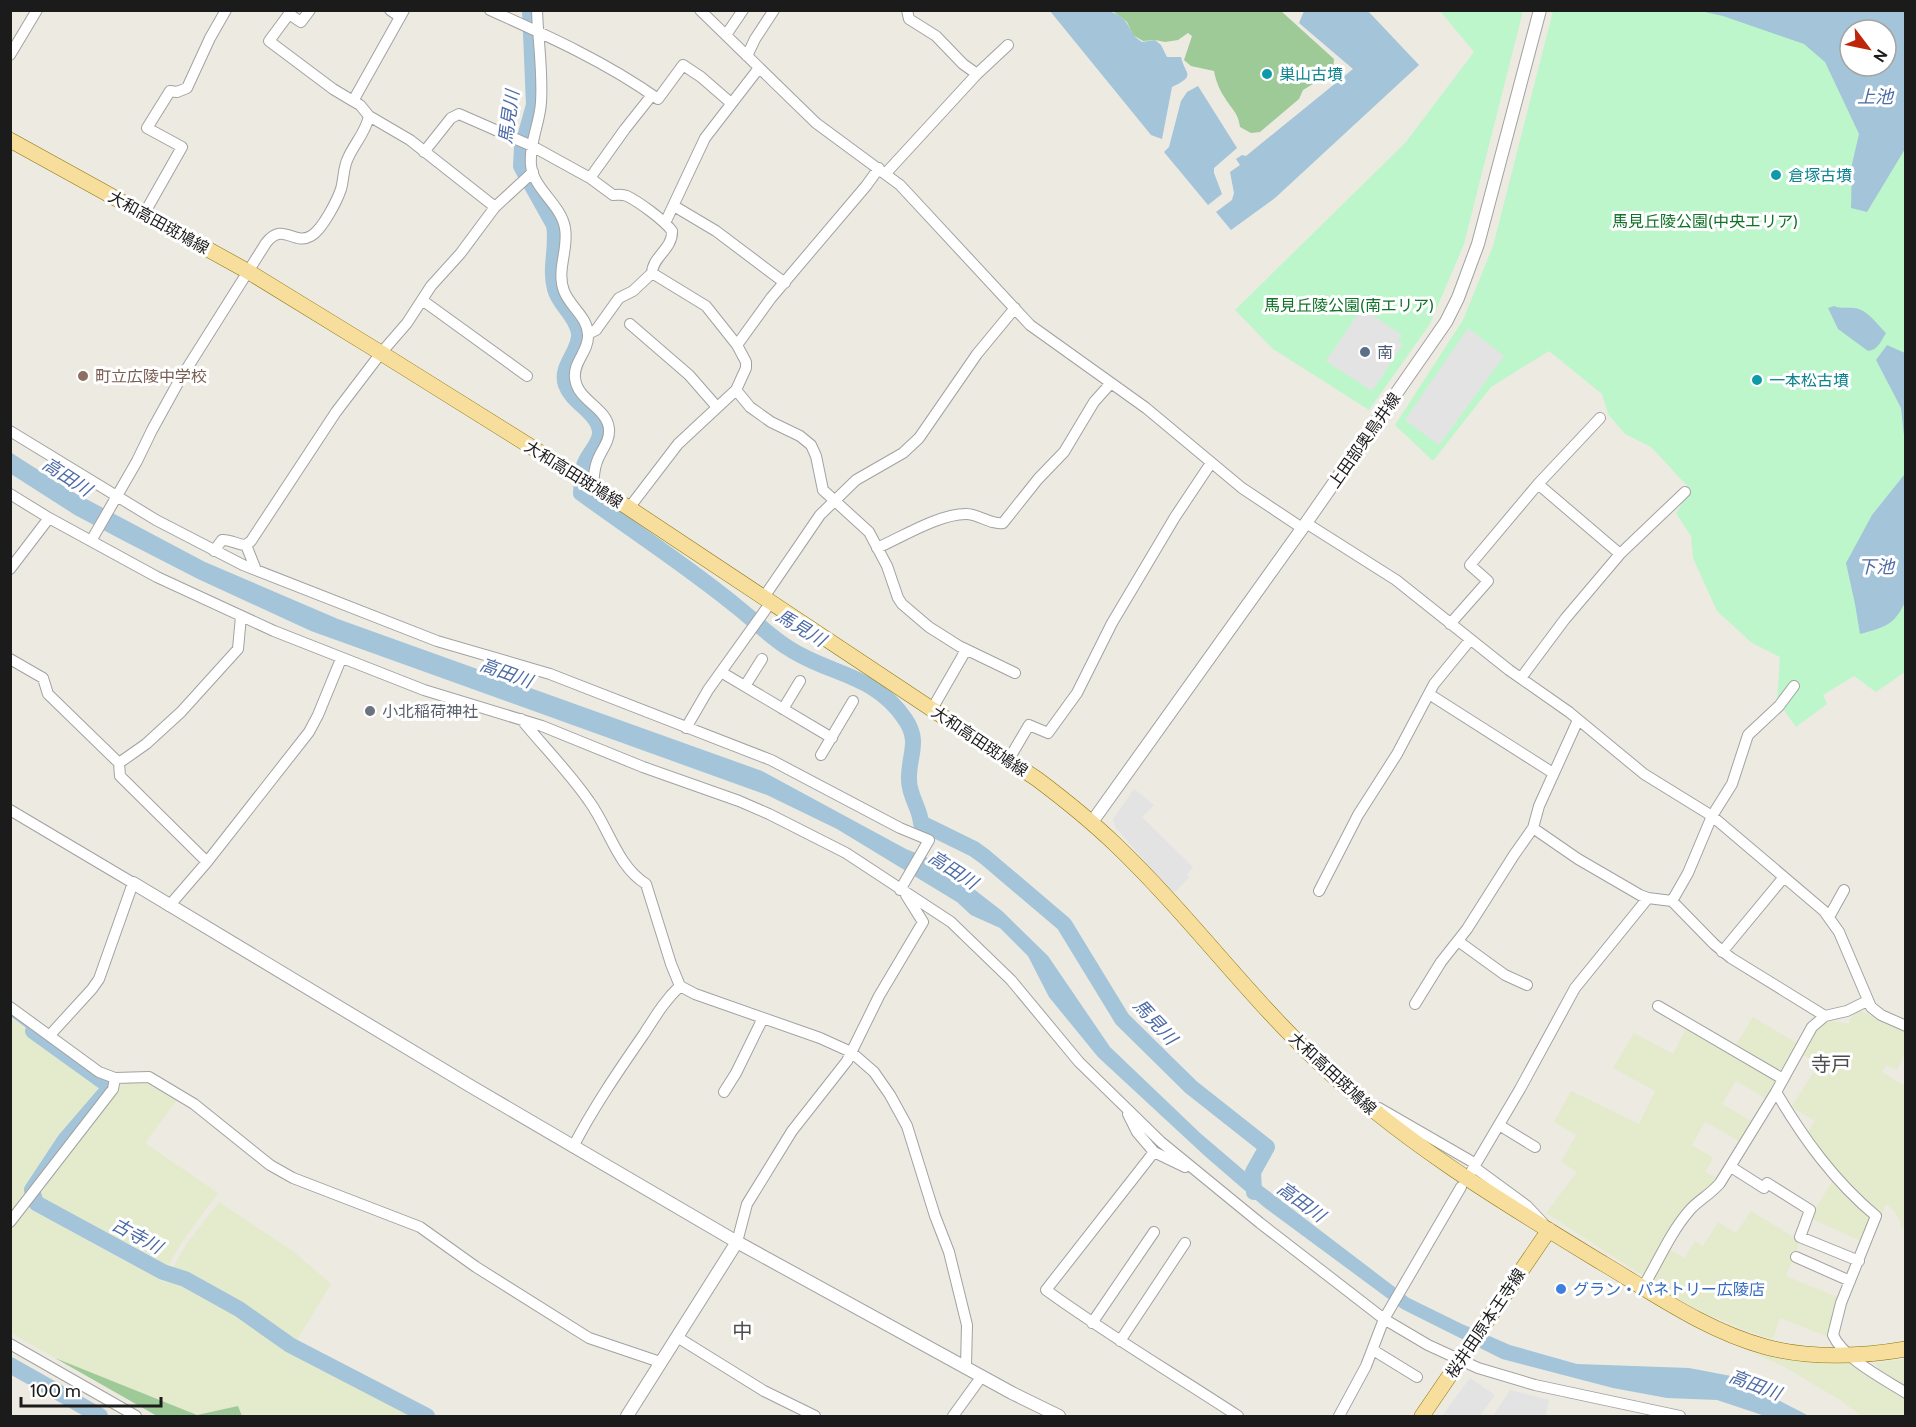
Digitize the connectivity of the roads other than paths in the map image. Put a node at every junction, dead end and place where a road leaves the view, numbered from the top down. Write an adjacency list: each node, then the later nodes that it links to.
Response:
1 (37, 10): 16 (street)
2 (226, 10): 32 (street)
3 (310, 10): 21 (street)
4 (390, 10): 12 (street)
5 (490, 10): 13 (street)
6 (537, 10): 13 (street)
7 (700, 10): 14 (street)
8 (743, 10): 14 (street)
9 (774, 10): 17 (street)
10 (907, 10): 19 (street)
11 (1540, 10): 58 (street, 上田部奥鳥井線)
12 (402, 14): 21 (street)
13 (532, 28): 20 (street); 25 (street)
14 (726, 35): 17 (street)
15 (1008, 45): 19 (street)
16 (10, 55)
17 (747, 56): 18 (street)
18 (759, 68): 22 (street); 27 (street)
19 (977, 74): 27 (street)
20 (652, 95): 22 (street); 29 (street)
21 (353, 101): 23 (street)
22 (731, 103): 30 (street)
23 (369, 116): 26 (street); 34 (street)
24 (10, 140): 32 (main road, 大和高田斑鳩線)
25 (527, 144): 26 (street); 28 (street); 29 (street)
26 (424, 152): 31 (street)
27 (883, 171): 36 (street); 38 (street)
28 (528, 176): 31 (street); 40 (street)
29 (590, 178): 33 (street)
30 (674, 206): 33 (street); 36 (street)
31 (495, 207): 37 (street)
32 (144, 214): 34 (main road, 大和高田斑鳩線)
33 (665, 223): 35 (street)
34 (249, 272): 42 (main road, 大和高田斑鳩線); 54 (street)
35 (652, 273): 40 (street); 41 (street)
36 (785, 283): 41 (street)
37 (422, 300): 42 (street); 43 (street)
38 (1015, 308): 44 (street); 55 (street)
39 (630, 324): 46 (street)
40 (588, 334): 50 (street)
41 (737, 345): 45 (street)
42 (381, 353): 50 (main road, 大和高田斑鳩線); 60 (street)
43 (527, 376)
44 (1111, 383): 49 (street); 61 (street)
45 (736, 390): 46 (street); 55 (street)
46 (717, 407): 56 (street)
47 (1600, 418): 51 (street)
48 (10, 431): 54 (street)
49 (1211, 463): 58 (street); 89 (street)
50 (587, 482): 56 (main road, 大和高田斑鳩線)
51 (1538, 484): 63 (street); 68 (street)
52 (1685, 492): 63 (street)
53 (10, 494): 57 (street)
54 (116, 498): 59 (street); 62 (street)
55 (835, 500): 61 (street); 66 (street)
56 (629, 508): 66 (main road, 大和高田斑鳩線)
57 (49, 518): 59 (street); 64 (street)
58 (1304, 525): 68 (street); 94 (street, 上田部奥鳥井線)
59 (91, 539): 67 (street)
60 (246, 545): 62 (street); 65 (street)
61 (877, 548): 70 (street)
62 (214, 551): 65 (street)
63 (1620, 554): 76 (street)
64 (10, 569)
65 (256, 570): 86 (street)
66 (768, 600): 74 (street); 83 (main road, 大和高田斑鳩線)
67 (241, 616): 72 (street); 90 (street)
68 (1450, 624): 69 (street)
69 (1470, 640): 76 (street); 80 (street)
70 (966, 650): 75 (street); 83 (street)
71 (10, 659): 90 (street)
72 (341, 659): 84 (street); 96 (street)
73 (762, 659): 78 (street)
74 (721, 672): 78 (street); 86 (street)
75 (1016, 673)
76 (1521, 678): 85 (street)
77 (800, 681): 82 (street)
78 (745, 686): 82 (street)
79 (1794, 686): 93 (street)
80 (1429, 694): 91 (street); 101 (street)
81 (854, 701): 87 (street)
82 (783, 709): 87 (street)
83 (932, 709): 89 (main road, 大和高田斑鳩線)
84 (521, 719): 99 (street); 109 (street)
85 (1578, 720): 91 (street); 93 (street)
86 (686, 728): 99 (street)
87 (832, 738): 88 (street)
88 (821, 755)
89 (1009, 759): 94 (main road, 大和高田斑鳩線)
90 (119, 763): 96 (street)
91 (1553, 773): 95 (street)
92 (10, 810): 98 (street)
93 (1712, 816): 97 (street); 103 (street)
94 (1092, 822): 123 (main road, 大和高田斑鳩線)
95 (1533, 828): 102 (street); 106 (street)
96 (207, 862): 104 (street)
97 (1784, 877): 105 (street); 107 (street)
98 (133, 883): 104 (street); 117 (street)
99 (902, 889): 118 (street); 124 (street)
100 (1844, 890): 105 (street)
101 (1319, 891)
102 (1648, 898): 103 (street); 125 (street)
103 (1672, 901): 107 (street)
104 (170, 906): 126 (street)
105 (1829, 917): 110 (street)
106 (1458, 941): 108 (street); 111 (street)
107 (1722, 952): 114 (street)
108 (1527, 985)
109 (680, 986): 115 (street); 126 (street)
110 (1867, 1001): 114 (street); 116 (street)
111 (1415, 1004)
112 (1658, 1006): 120 (street)
113 (10, 1007): 117 (street)
114 (1825, 1017): 120 (street)
115 (763, 1018): 118 (street); 121 (street)
116 (1905, 1026)
117 (50, 1035): 119 (street)
118 (851, 1052): 136 (street); 152 (street)
119 (115, 1078): 133 (street); 151 (street)
120 (1783, 1079): 122 (street)
121 (724, 1092)
122 (1776, 1092): 129 (street); 139 (street)
123 (1355, 1094): 131 (street); 134 (main road, 大和高田斑鳩線)
124 (1125, 1108): 128 (street); 130 (street)
125 (1499, 1125): 127 (street); 131 (street)
126 (573, 1147): 136 (street)
127 (1535, 1147)
128 (1154, 1152): 130 (street); 143 (street)
129 (1731, 1167): 139 (street); 141 (street)
130 (1192, 1168): 142 (street)
131 (1473, 1168): 134 (street)
132 (1461, 1187): 142 (street)
133 (10, 1222)
134 (1549, 1230): 141 (main road, 大和高田斑鳩線); 150 (main road, 桜井田原本王寺線)
135 (1154, 1232): 143 (street)
136 (737, 1242): 144 (street); 152 (street)
137 (1185, 1243): 145 (street)
138 (1796, 1257): 140 (street)
139 (1859, 1261): 140 (street)
140 (1850, 1281): 149 (street)
141 (1643, 1287): 149 (main road, 大和高田斑鳩線)
142 (1384, 1319): 148 (street); 150 (street)
143 (1092, 1323): 145 (street)
144 (677, 1337): 151 (street); 158 (street)
145 (1120, 1341): 161 (street)
146 (10, 1344): 156 (street)
147 (1905, 1349): 149 (main road, 大和高田斑鳩線)
148 (1373, 1350): 154 (street); 162 (street)
149 (1851, 1356): 155 (street)
150 (1460, 1361): 163 (main road, 桜井田原本王寺線); 164 (street)
151 (660, 1362): 157 (street)
152 (966, 1366): 153 (street)
153 (982, 1376): 159 (street); 160 (street)
154 (1417, 1377)
155 (1905, 1393)
156 (136, 1416)
157 (627, 1416)
158 (815, 1416)
159 (953, 1416)
160 (1059, 1416)
161 (1238, 1416)
162 (1340, 1416)
163 (1422, 1416)
164 (1680, 1416)

